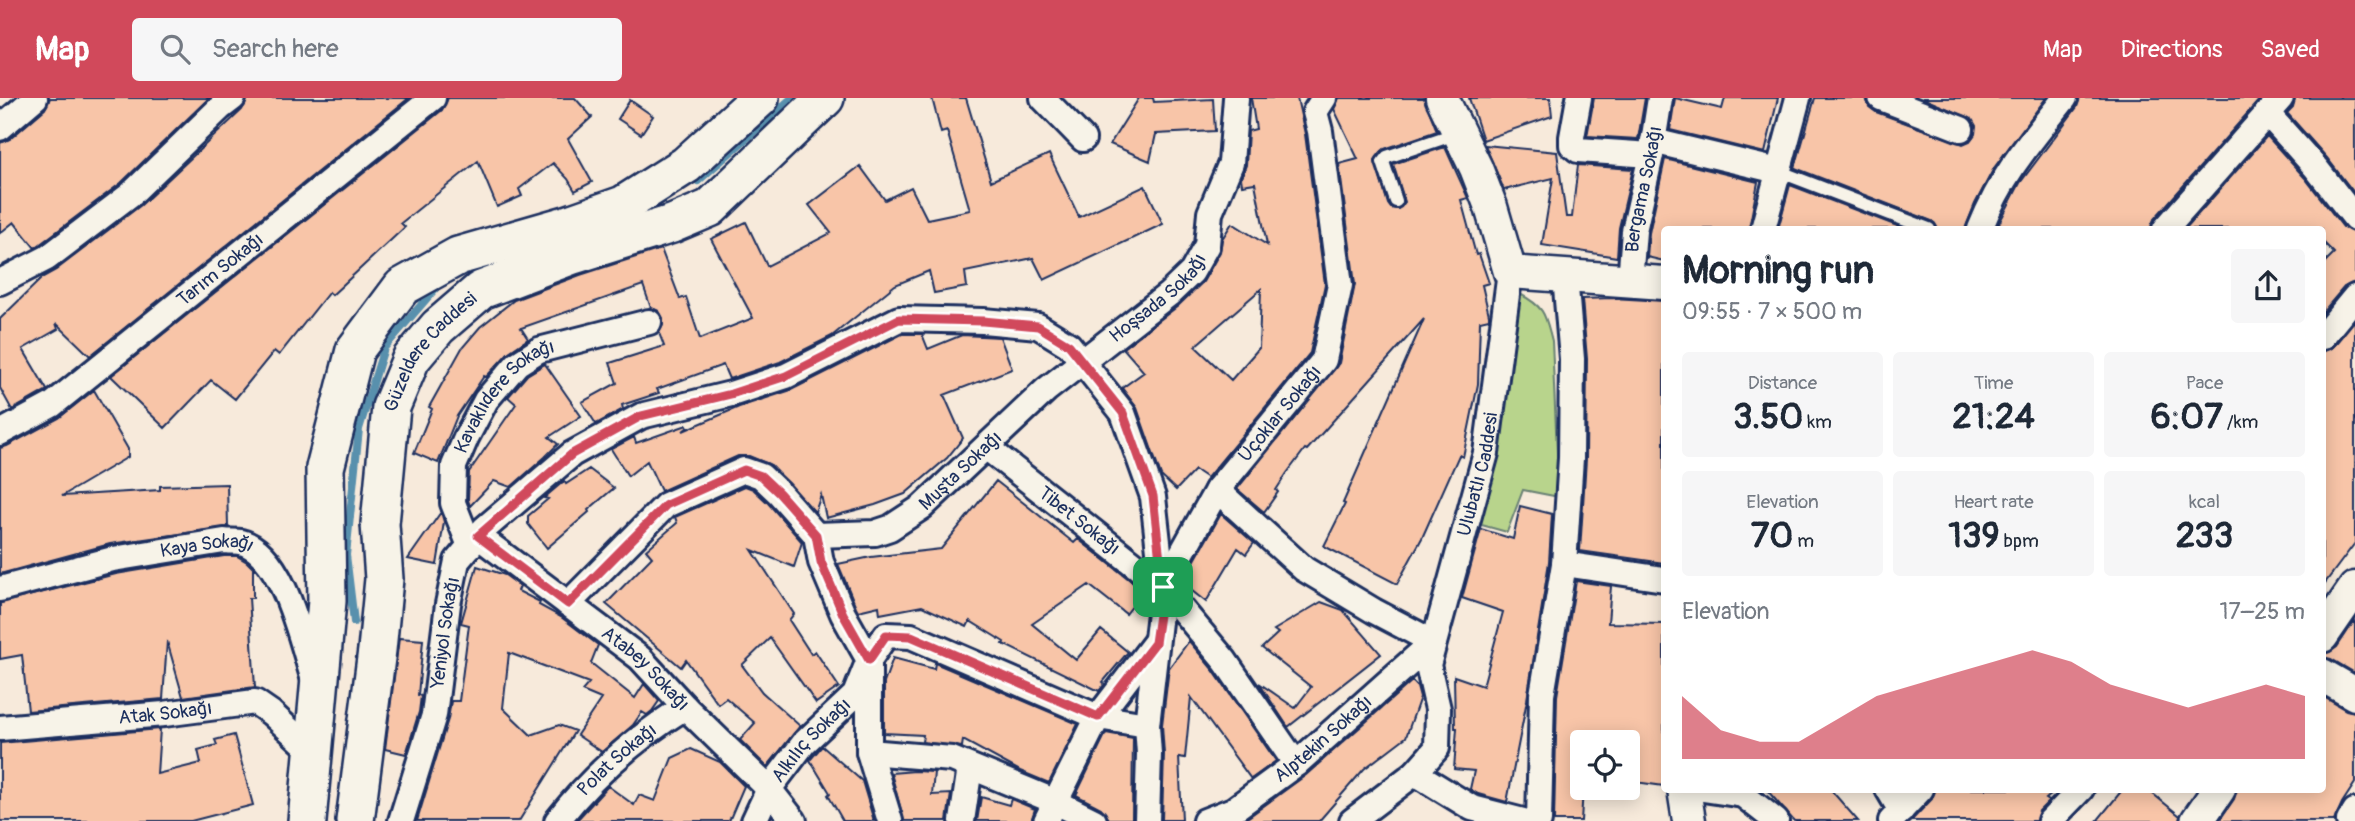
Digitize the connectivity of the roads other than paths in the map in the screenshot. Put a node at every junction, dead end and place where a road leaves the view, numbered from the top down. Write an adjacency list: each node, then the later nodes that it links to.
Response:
1 (35, 98): 16 (street)
2 (233, 98): 33 (street)
3 (433, 98): 39 (street, Tarım Sokağı)
4 (760, 98): 21 (main road)
5 (825, 98): 24 (main road, Güzeldere Caddesi)
6 (1043, 98): 19 (street)
7 (1236, 98): 38 (street, Hoşsada Sokağı)
8 (1324, 98): 41 (street, Üçoklar Sokağı)
9 (1441, 98): 18 (street, Ulubatlı Caddesi)
10 (1579, 98): 20 (street)
11 (1660, 98): 20 (street, Bergama Sokağı)
12 (1798, 98): 22 (street)
13 (1881, 98): 17 (street)
14 (2065, 98): 28 (street)
15 (2274, 106): 25 (street); 29 (street)
16 (0, 128)
17 (1961, 129)
18 (1458, 132): 23 (lane); 30 (street, Ulubatlı Caddesi)
19 (1083, 139)
20 (1652, 148): 22 (street); 32 (street, Bergama Sokağı)
21 (685, 165): 24 (main road); 55 (main road)
22 (1778, 171): 26 (street); 27 (lane)
23 (1396, 201)
24 (710, 208): 77 (main road, Güzeldere Caddesi)
25 (2355, 218)
26 (1764, 226)
27 (1921, 226)
28 (1981, 226)
29 (2168, 226)
30 (1510, 272): 31 (street); 51 (street, Ulubatlı Caddesi)
31 (1565, 276): 32 (street); 44 (street)
32 (1630, 281): 34 (street)
33 (0, 282)
34 (1661, 283)
35 (2355, 297): 37 (street)
36 (649, 322): 43 (street, Kavaklıdere Sokağı)
37 (2326, 332)
38 (1083, 360): 40 (street, Muşta Sokağı); 43 (street, Yeniyol Sokağı); 46 (street, Yeniyol Sokağı)
39 (0, 433)
40 (986, 447): 42 (street, Muşta Sokağı); 46 (street, Tibet Sokağı)
41 (1217, 490): 46 (street, Üçoklar Sokağı); 51 (street)
42 (816, 535): 49 (street); 53 (street)
43 (474, 541): 49 (street, Atabey Sokağı); 78 (street, Yeniyol Sokağı)
44 (1564, 564): 45 (street); 89 (street)
45 (1661, 579)
46 (1163, 587): 52 (street); 63 (street, Tibet Sokağı)
47 (2355, 588): 50 (street)
48 (0, 589): 55 (street, Kaya Sokağı)
49 (568, 604): 57 (street, Atabey Sokağı)
50 (2326, 630)
51 (1433, 642): 63 (street, Alptekin Sokağı); 65 (street, Ulubatlı Caddesi)
52 (1155, 643): 58 (street); 59 (street)
53 (869, 660): 58 (street, Alkılıç Sokağı); 62 (street); 66 (street, Alkılıç Sokağı)
54 (2326, 677): 56 (street)
55 (318, 694): 61 (main road)
56 (2355, 694)
57 (685, 707): 66 (street, Atabey Sokağı); 79 (street, Polat Sokağı)
58 (1098, 717): 59 (street); 73 (street)
59 (1147, 725): 85 (street)
60 (0, 728): 61 (street, Atak Sokağı)
61 (313, 752): 76 (main road)
62 (869, 752): 64 (street); 82 (street)
63 (1296, 764): 86 (street, Alptekin Sokağı)
64 (970, 767): 73 (street); 83 (street)
65 (1415, 773): 87 (street, Ulubatlı Caddesi); 88 (street)
66 (769, 789): 80 (street, Alkılıç Sokağı); 81 (street, Atabey Sokağı)
67 (1685, 793): 90 (street)
68 (1730, 793): 91 (street)
69 (1889, 793): 75 (street)
70 (1917, 793): 75 (street)
71 (2077, 793): 92 (street)
72 (2215, 793): 93 (street)
73 (1050, 811): 84 (street)
74 (2355, 811): 94 (street)
75 (1896, 816)
76 (307, 821)
77 (355, 821)
78 (401, 821)
79 (557, 821)
80 (754, 821)
81 (794, 821)
82 (890, 821)
83 (962, 821)
84 (1094, 821)
85 (1147, 821)
86 (1206, 821)
87 (1352, 821)
88 (1523, 821)
89 (1539, 821)
90 (1689, 821)
91 (1776, 821)
92 (2050, 821)
93 (2197, 821)
94 (2349, 821)

